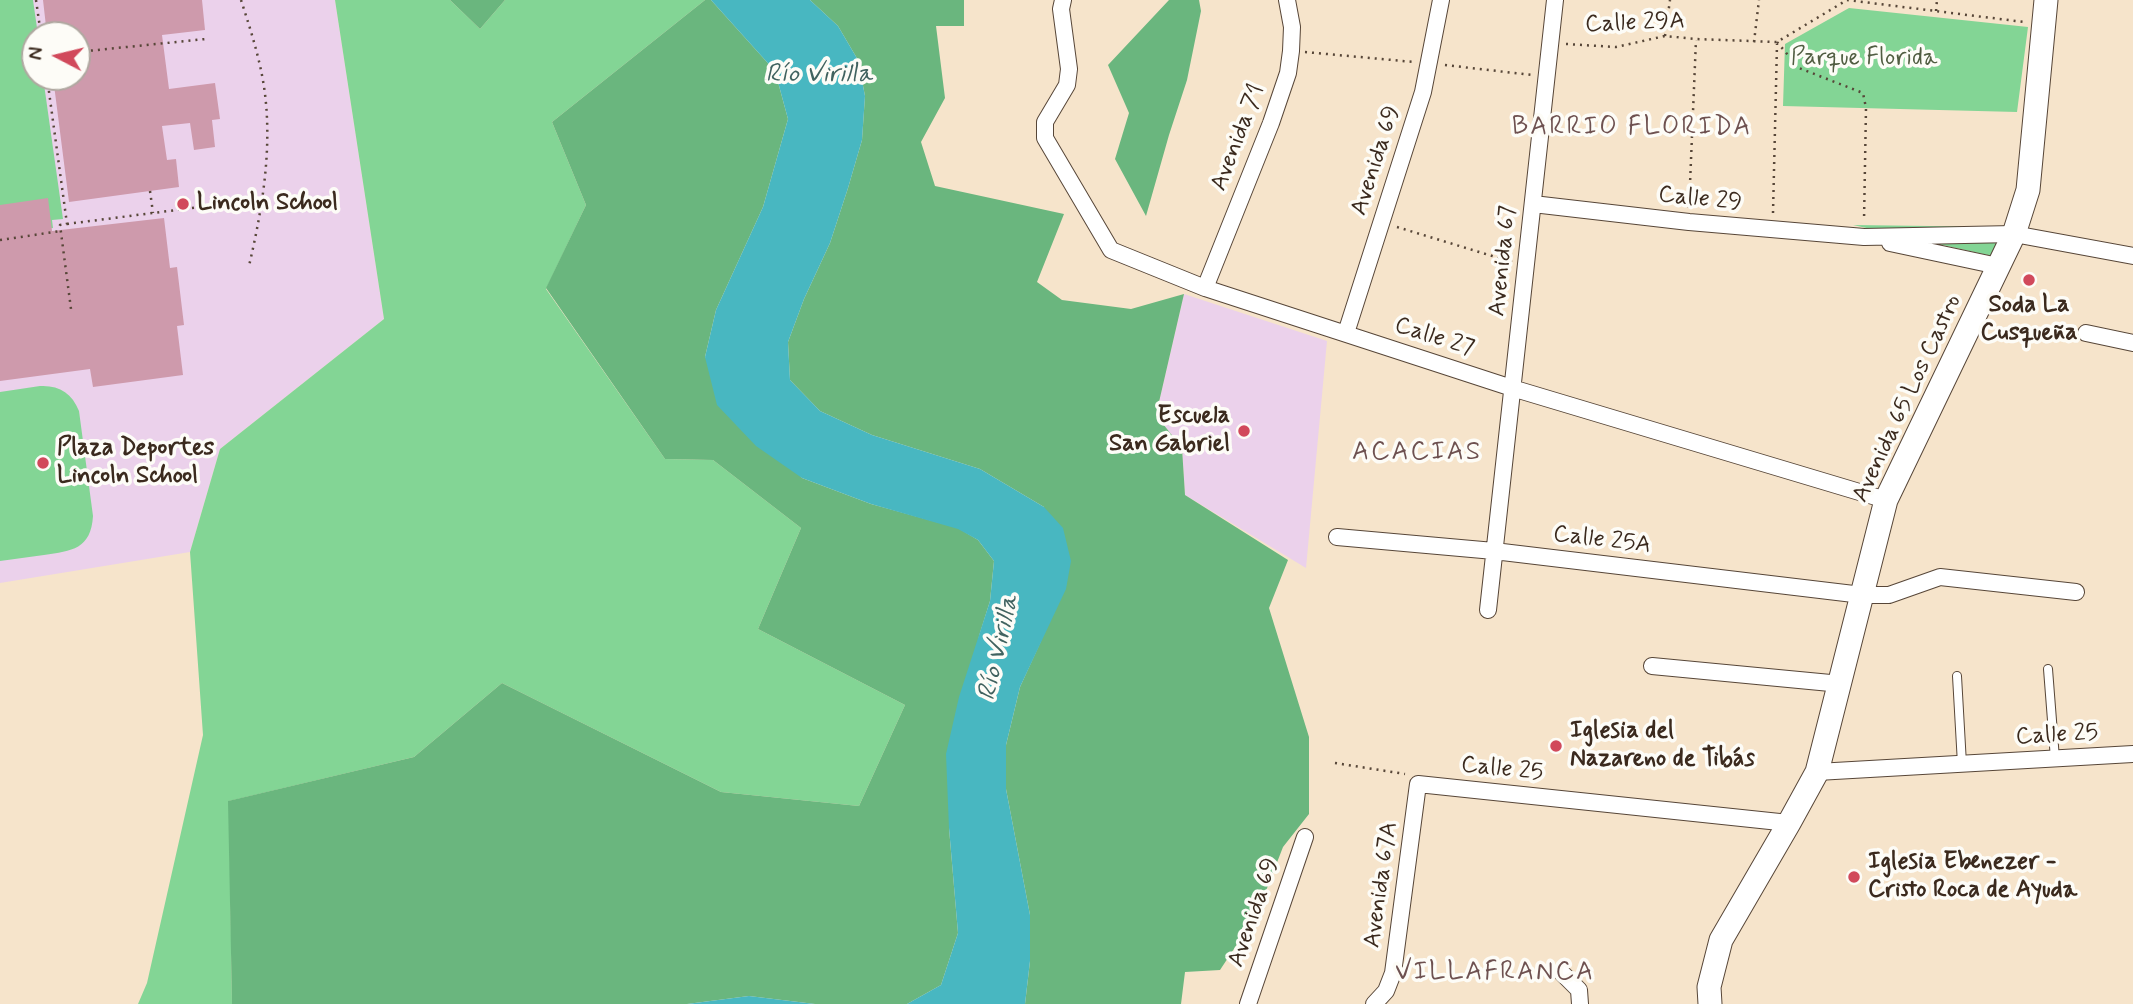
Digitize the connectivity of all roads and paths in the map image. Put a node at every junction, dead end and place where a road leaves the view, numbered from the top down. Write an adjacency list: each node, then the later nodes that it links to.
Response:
1 (36, 0): 13 (path)
2 (241, 0): 24 (path)
3 (1063, 0): 39 (street, Calle 27)
4 (1287, 0): 39 (street, Avenida 71)
5 (1441, 0): 27 (street, Avenida 69)
6 (1555, 0): 20 (street, Avenida 67)
7 (1670, 0): 15 (path)
8 (1759, 0): 18 (path)
9 (1847, 0): 12 (path); 19 (path)
10 (1937, 0): 12 (path)
11 (2046, 0): 14 (street, Avenida 65 Los Castro)
12 (1936, 10): 14 (path)
13 (39, 21)
14 (2045, 24): 32 (street, Avenida 65 Los Castro)
15 (1665, 36): 17 (path, Calle 29A); 20 (path, Calle 29A)
16 (206, 39): 21 (path)
17 (1696, 39): 18 (path, Calle 29A); 28 (path)
18 (1754, 41): 19 (path, Calle 29A)
19 (1777, 42): 30 (path); 33 (path)
20 (1550, 43): 25 (street, Avenida 67)
21 (91, 51)
22 (49, 91): 29 (path)
23 (150, 191): 26 (path)
24 (263, 199): 26 (path); 36 (path)
25 (1533, 204): 28 (street, Calle 29); 37 (street, Avenida 67)
26 (153, 213): 29 (path)
27 (1381, 222): 37 (path); 41 (street, Avenida 69)
28 (1689, 222): 30 (street, Calle 29)
29 (67, 224): 31 (path)
30 (1772, 230): 33 (street, Calle 29)
31 (61, 231): 34 (path); 40 (path)
32 (2014, 234): 33 (street, Calle 29); 35 (street, Calle 29); 38 (street, Avenida 65 Los Castro)
33 (1864, 237): 38 (street, Calle 29)
34 (0, 240)
35 (2133, 256)
36 (249, 266)
37 (1526, 266): 44 (street, Avenida 67)
38 (1998, 266): 45 (street, Avenida 65 Los Castro)
39 (1205, 288): 41 (street, Calle 27)
40 (71, 309)
41 (1346, 333): 44 (street, Calle 27)
42 (2086, 333): 43 (street)
43 (2133, 343)
44 (1513, 388): 45 (street, Calle 27); 47 (street, Avenida 67)
45 (1886, 499): 49 (street, Avenida 65 Los Castro)
46 (1337, 537): 47 (street, Calle 25A)
47 (1494, 551): 49 (street, Calle 25A); 50 (street, Avenida 67)
48 (2076, 592): 49 (street, Calle 25A)
49 (1862, 595): 54 (street, Avenida 65 Los Castro)
50 (1488, 610)
51 (1652, 666): 54 (street)
52 (2048, 669): 56 (lane)
53 (1958, 677): 58 (lane)
54 (1840, 684): 59 (street, Avenida 65 Los Castro)
55 (2133, 754): 56 (street, Calle 25)
56 (2055, 759): 58 (street, Calle 25)
57 (1335, 763): 60 (path)
58 (1962, 764): 59 (street, Calle 25)
59 (1816, 772): 61 (street, Avenida 65 Los Castro)
60 (1418, 784): 61 (street, Calle 25); 65 (street, Avenida 67A)
61 (1789, 823): 67 (street, Avenida 65 Los Castro)
62 (1305, 837): 64 (street, Avenida 69)
63 (1562, 973): 66 (street)
64 (1248, 1004)
65 (1374, 1004)
66 (1580, 1004)
67 (1710, 1004)

